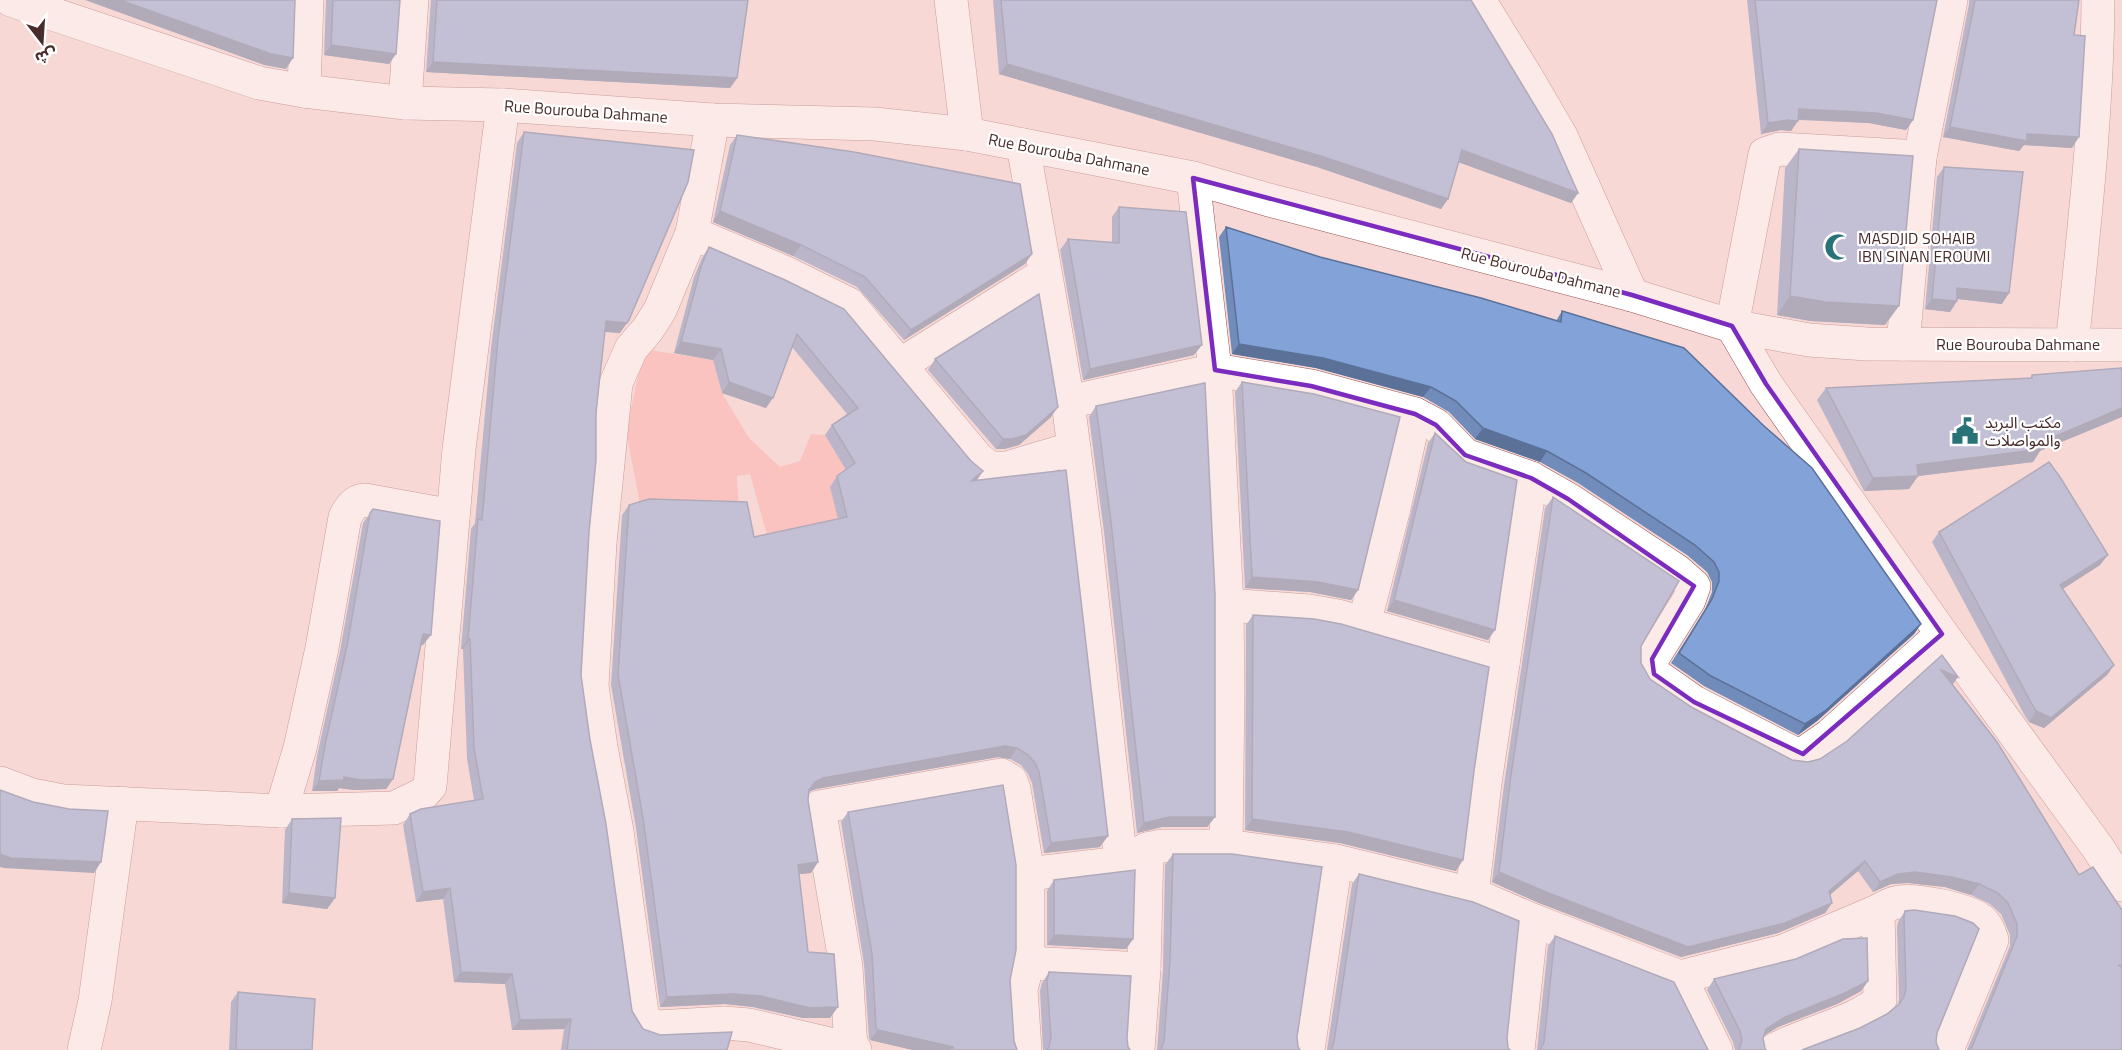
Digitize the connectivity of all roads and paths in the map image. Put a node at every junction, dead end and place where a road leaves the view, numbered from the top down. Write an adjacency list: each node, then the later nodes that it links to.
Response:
1 (11, 0): 8 (street, Rue Bourouba Dahmane)
2 (307, 0): 8 (street)
3 (412, 0): 9 (street)
4 (951, 0): 12 (street)
5 (1479, 0): 18 (street)
6 (1951, 0): 14 (street)
7 (2098, 0): 21 (street)
8 (304, 91): 9 (street, Rue Bourouba Dahmane)
9 (405, 103): 10 (street, Rue Bourouba Dahmane)
10 (503, 105): 11 (street, Rue Bourouba Dahmane); 29 (street)
11 (713, 120): 12 (street, Rue Bourouba Dahmane); 16 (street)
12 (968, 134): 13 (street, Rue Bourouba Dahmane)
13 (1023, 145): 15 (street, Rue Bourouba Dahmane); 17 (street)
14 (1920, 157): 19 (street); 20 (street)
15 (1193, 178): 18 (street, Rue Bourouba Dahmane); 24 (street)
16 (692, 233): 23 (street); 49 (street)
17 (1045, 274): 23 (street); 25 (street)
18 (1632, 295): 19 (street, Rue Bourouba Dahmane)
19 (1732, 326): 20 (street, Rue Bourouba Dahmane); 32 (street)
20 (1903, 344): 21 (street, Rue Bourouba Dahmane)
21 (2072, 345): 22 (street, Rue Bourouba Dahmane)
22 (2122, 345)
23 (900, 365): 27 (street)
24 (1215, 370): 25 (street); 26 (street); 30 (street)
25 (1068, 402): 27 (street)
26 (1415, 414): 28 (street); 31 (street)
27 (1074, 448): 39 (street)
28 (1531, 478): 32 (street); 33 (street)
29 (453, 516): 36 (street); 36 (street)
30 (1227, 605): 31 (street); 38 (street)
31 (1364, 624): 33 (street)
32 (1942, 634): 37 (street)
33 (1503, 664): 43 (street)
34 (0, 783): 35 (street)
35 (122, 803): 36 (street); 50 (street)
36 (281, 811)
37 (2110, 845): 42 (street)
38 (1226, 846): 39 (street); 40 (street)
39 (1134, 856): 41 (street); 47 (street)
40 (1336, 861): 43 (street); 53 (street)
41 (1028, 874): 46 (street); 49 (street)
42 (2122, 885)
43 (1472, 894): 45 (street)
44 (1878, 911): 48 (street); 56 (street); 57 (street)
45 (1532, 920): 48 (street); 54 (street)
46 (1028, 963): 47 (street); 51 (street)
47 (1144, 969): 52 (street)
48 (1680, 977): 55 (street)
49 (853, 1049)
50 (84, 1050)
51 (1025, 1050)
52 (1138, 1050)
53 (1308, 1050)
54 (1518, 1050)
55 (1716, 1050)
56 (1774, 1050)
57 (1947, 1050)

